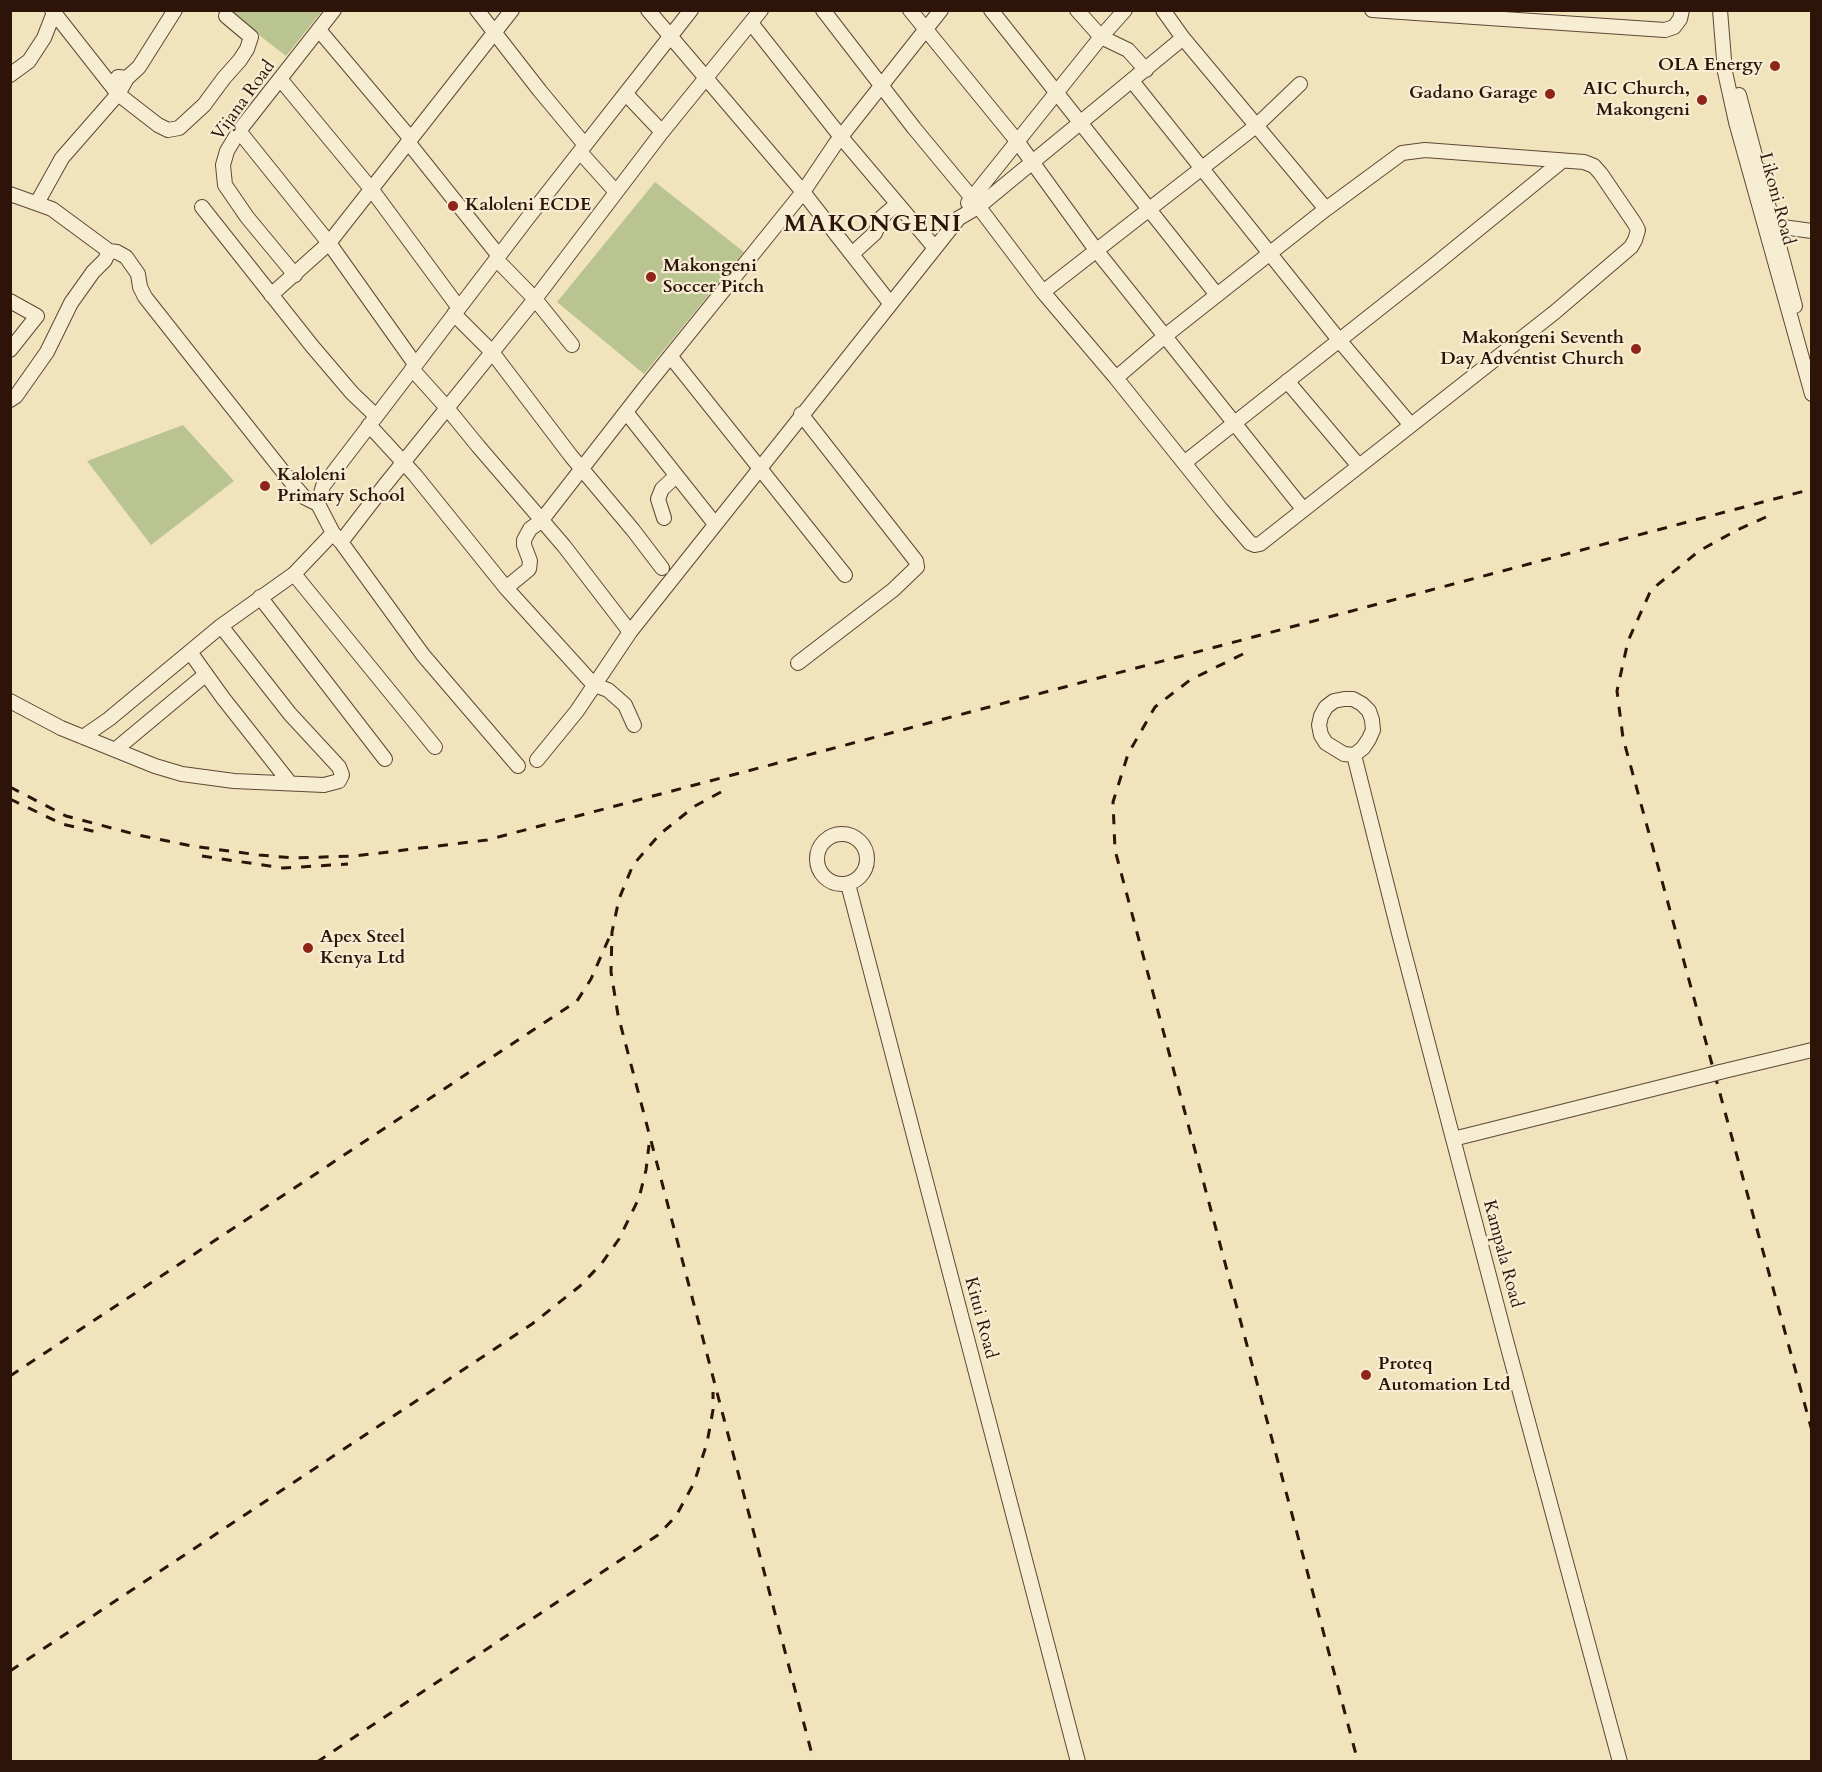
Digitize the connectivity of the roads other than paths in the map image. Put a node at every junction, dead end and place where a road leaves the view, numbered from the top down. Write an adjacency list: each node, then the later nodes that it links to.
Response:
1 (175, 10): 31 (street)
2 (334, 10): 23 (street, Vijana Road)
3 (477, 10): 24 (street)
4 (512, 10): 24 (street)
5 (648, 10): 26 (street)
6 (691, 10): 26 (street)
7 (761, 10): 21 (street)
8 (823, 10): 36 (street)
9 (910, 10): 22 (street)
10 (940, 10): 22 (street)
11 (991, 10): 37 (street)
12 (1077, 10): 25 (street)
13 (1125, 10): 25 (street)
14 (1163, 10): 27 (street)
15 (1372, 10): 16 (street)
16 (1682, 10)
17 (1720, 10): 88 (street, Likoni Road)
18 (1726, 10): 61 (street, Likoni Road)
19 (54, 11): 29 (street); 30 (street)
20 (226, 16): 38 (street)
21 (751, 22): 32 (street); 44 (street)
22 (926, 29): 36 (street); 46 (street)
23 (319, 30): 33 (street, Vijana Road); 45 (street)
24 (495, 33): 45 (street); 47 (street)
25 (1101, 37): 28 (street); 37 (street)
26 (670, 38): 32 (street); 39 (street)
27 (1183, 38): 28 (street); 41 (street)
28 (1146, 70): 34 (street)
29 (102, 72): 31 (street); 38 (street)
30 (10, 75)
31 (127, 78): 38 (street)
32 (706, 78): 43 (street); 53 (street)
33 (281, 80): 42 (street, Vijana Road); 51 (street)
34 (1132, 81): 40 (street); 50 (street)
35 (1300, 84): 41 (street)
36 (882, 86): 44 (street); 55 (street)
37 (1057, 93): 40 (street); 46 (street)
38 (118, 94): 56 (street)
39 (626, 94): 43 (street); 47 (street)
40 (1079, 123): 49 (street); 59 (street)
41 (1256, 126): 50 (street); 60 (street)
42 (239, 131): 63 (street); 70 (street, Vijana Road)
43 (662, 132): 52 (street)
44 (841, 137): 53 (street); 57 (street)
45 (410, 141): 51 (street); 69 (street)
46 (1017, 141): 49 (street); 55 (street)
47 (583, 149): 52 (street); 69 (street)
48 (1562, 161): 60 (street); 79 (street); 95 (street)
49 (1032, 162): 55 (street); 65 (street)
50 (1202, 167): 59 (street); 67 (street)
51 (372, 190): 63 (street); 77 (street)
52 (616, 192): 74 (street)
53 (803, 192): 68 (street); 83 (street)
54 (10, 194): 56 (street)
55 (975, 202): 64 (street); 71 (street)
56 (37, 203): 66 (street)
57 (897, 204): 64 (street); 68 (street)
58 (202, 207): 72 (street)
59 (1149, 208): 65 (street); 73 (street)
60 (1326, 209): 67 (street)
61 (1775, 226): 62 (street); 85 (street, Likoni Road)
62 (1812, 231)
63 (329, 243): 70 (street); 84 (street)
64 (934, 248): 76 (street)
65 (1096, 250): 71 (street); 78 (street)
66 (109, 251): 89 (street); 102 (street)
67 (1270, 253): 73 (street); 79 (street)
68 (852, 254): 76 (street)
69 (498, 258): 74 (street); 77 (street)
70 (295, 275): 72 (street)
71 (1043, 292): 86 (street)
72 (271, 295): 93 (street)
73 (1217, 296): 78 (street)
74 (535, 299): 80 (street); 82 (street)
75 (10, 301): 81 (street)
76 (891, 303): 92 (street)
77 (457, 311): 82 (street); 84 (street)
78 (1165, 336): 86 (street); 94 (street)
79 (1339, 340): 87 (street); 95 (street)
80 (572, 345)
81 (10, 350)
82 (492, 352): 90 (street); 99 (street)
83 (671, 357): 91 (street); 100 (street)
84 (413, 367): 90 (street); 93 (street)
85 (1812, 374)
86 (1116, 378): 97 (street)
87 (1287, 381): 94 (street); 98 (street)
88 (1812, 394)
89 (10, 400)
90 (447, 408): 96 (street); 105 (street)
91 (626, 412): 99 (street); 101 (street)
92 (801, 414): 100 (street); 116 (street)
93 (373, 420): 96 (street); 102 (street)
94 (1234, 424): 97 (street); 103 (street)
95 (1410, 424): 98 (street)
96 (404, 462): 107 (street); 111 (street)
97 (1184, 464): 103 (street)
98 (1358, 465): 103 (street)
99 (582, 468): 105 (street); 108 (street)
100 (760, 468): 106 (street); 110 (street)
101 (676, 476): 104 (street); 106 (street)
102 (318, 504): 107 (street)
103 (1303, 509)
104 (664, 518)
105 (541, 521): 111 (street); 114 (street)
106 (716, 524): 114 (street)
107 (337, 538): 109 (street); 127 (street)
108 (662, 568)
109 (294, 574): 112 (street); 122 (street)
110 (845, 575)
111 (506, 588): 118 (street)
112 (260, 597): 113 (street); 125 (street)
113 (221, 626): 115 (street); 128 (street)
114 (630, 632): 118 (street)
115 (190, 652): 117 (street); 121 (street)
116 (798, 663)
117 (205, 675): 123 (street); 128 (street)
118 (594, 685): 120 (street); 126 (street)
119 (10, 701): 121 (street)
120 (634, 725)
121 (83, 738): 123 (street)
122 (435, 747)
123 (116, 750): 128 (street)
124 (1354, 754): 124 (street); 131 (street, Kampala Road)
125 (385, 759)
126 (537, 760)
127 (518, 766)
128 (290, 783)
129 (848, 884): 132 (street, Kitui Road)
130 (1812, 1050): 131 (street)
131 (1453, 1139): 133 (street, Kampala Road)
132 (1078, 1761)
133 (1620, 1761)

